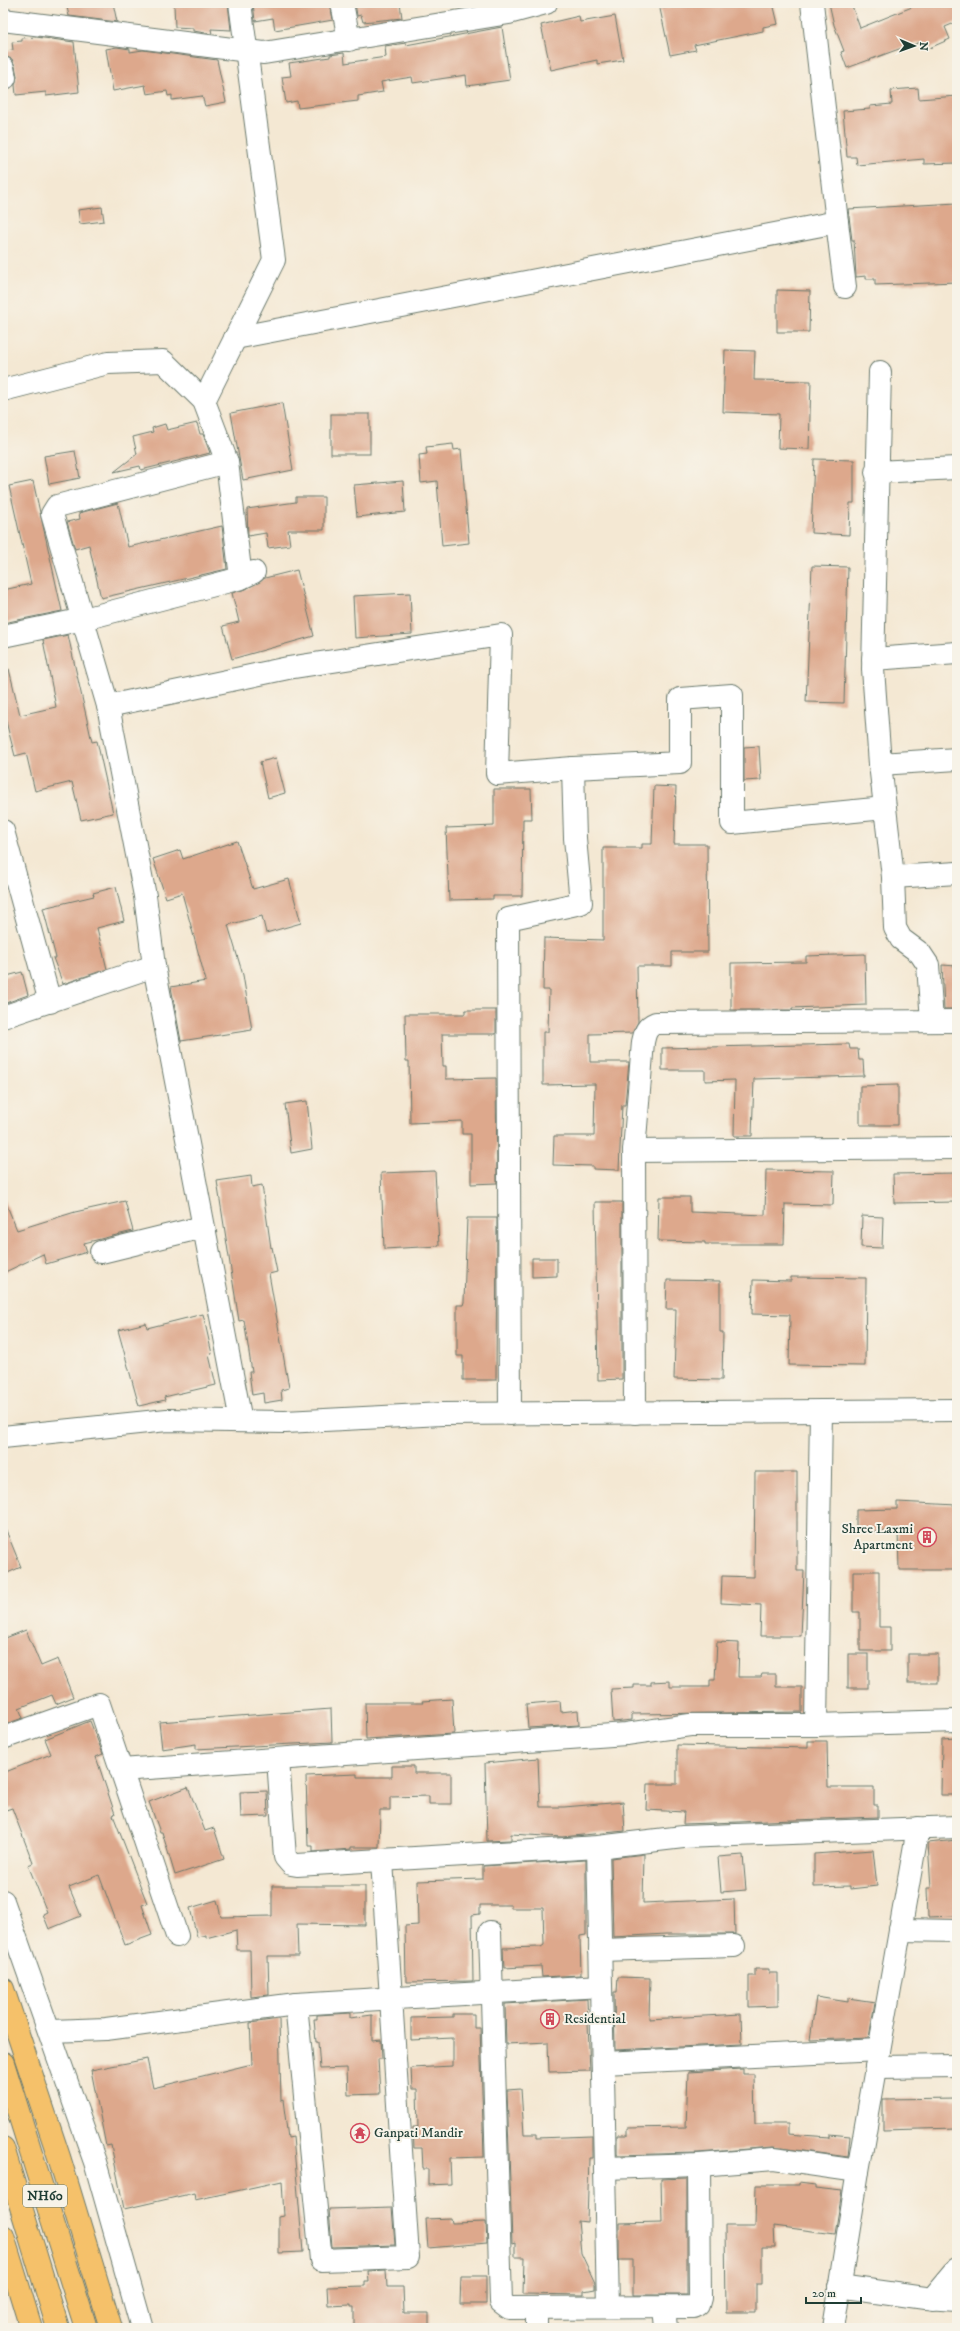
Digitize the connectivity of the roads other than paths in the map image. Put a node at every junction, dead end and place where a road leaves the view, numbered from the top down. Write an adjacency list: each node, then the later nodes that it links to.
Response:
1 (240, 3): 7 (street)
2 (342, 3): 6 (street)
3 (542, 3): 6 (street)
4 (812, 3): 10 (street)
5 (3, 20): 7 (street)
6 (349, 40): 7 (street)
7 (247, 50): 12 (street)
8 (3, 68): 9 (street)
9 (3, 79)
10 (836, 222): 11 (street); 12 (street)
11 (845, 287)
12 (235, 338): 15 (street)
13 (880, 372): 18 (street)
14 (3, 390): 15 (street)
15 (204, 401): 16 (street)
16 (227, 462): 19 (street); 19 (street)
17 (957, 468): 18 (street)
18 (876, 472): 22 (street)
19 (84, 620): 20 (street); 23 (street)
20 (3, 636)
21 (957, 653): 22 (street)
22 (874, 659): 25 (street)
23 (108, 706): 26 (street); 32 (street)
24 (957, 759): 25 (street)
25 (880, 764): 27 (street)
26 (573, 768): 27 (street); 44 (street)
27 (885, 808): 30 (street)
28 (3, 831): 31 (street)
29 (957, 873): 30 (street)
30 (893, 877): 35 (street)
31 (12, 899): 33 (street)
32 (154, 966): 33 (street); 39 (street)
33 (50, 1002): 34 (street)
34 (3, 1016)
35 (932, 1021): 36 (street); 38 (street)
36 (957, 1021)
37 (957, 1148): 38 (street)
38 (634, 1151): 43 (street)
39 (203, 1227): 40 (street); 45 (street)
40 (101, 1252)
41 (957, 1410): 42 (street)
42 (820, 1411): 43 (street); 48 (street)
43 (635, 1413): 44 (street)
44 (510, 1414): 45 (street)
45 (241, 1421): 46 (street)
46 (3, 1437)
47 (957, 1721): 48 (street)
48 (816, 1725): 50 (street)
49 (3, 1738): 51 (street)
50 (278, 1759): 51 (street); 55 (street)
51 (121, 1770): 60 (street)
52 (957, 1827): 53 (street)
53 (918, 1828): 54 (street); 57 (street)
54 (598, 1847): 55 (street); 62 (street)
55 (382, 1860): 66 (street)
56 (3, 1901): 68 (street)
57 (900, 1930): 58 (street); 69 (street)
58 (957, 1931)
59 (490, 1932): 65 (street)
60 (177, 1936)
61 (734, 1946): 62 (street)
62 (600, 1950): 63 (street)
63 (601, 1986): 65 (street); 71 (street)
64 (3, 1989): 88 (main road)
65 (491, 1992): 66 (street); 83 (street)
66 (391, 1998): 67 (street); 67 (street)
67 (296, 2004): 68 (street)
68 (51, 2032): 89 (street)
69 (877, 2058): 71 (street); 72 (street); 76 (street)
70 (3, 2063): 87 (main road, NH60)
71 (603, 2063): 75 (street)
72 (957, 2066)
73 (3, 2148): 86 (main road, NH60)
74 (698, 2165): 75 (street); 76 (street); 84 (street)
75 (605, 2168): 82 (street)
76 (858, 2171): 79 (street)
77 (3, 2236): 85 (main road)
78 (957, 2269): 80 (street)
79 (839, 2286): 80 (street); 90 (street)
80 (932, 2299): 81 (street)
81 (957, 2300)
82 (608, 2308): 83 (street); 84 (street)
83 (537, 2318)
84 (665, 2318)
85 (31, 2328)
86 (58, 2328)
87 (86, 2328)
88 (111, 2328)
89 (142, 2328)
90 (833, 2328)

